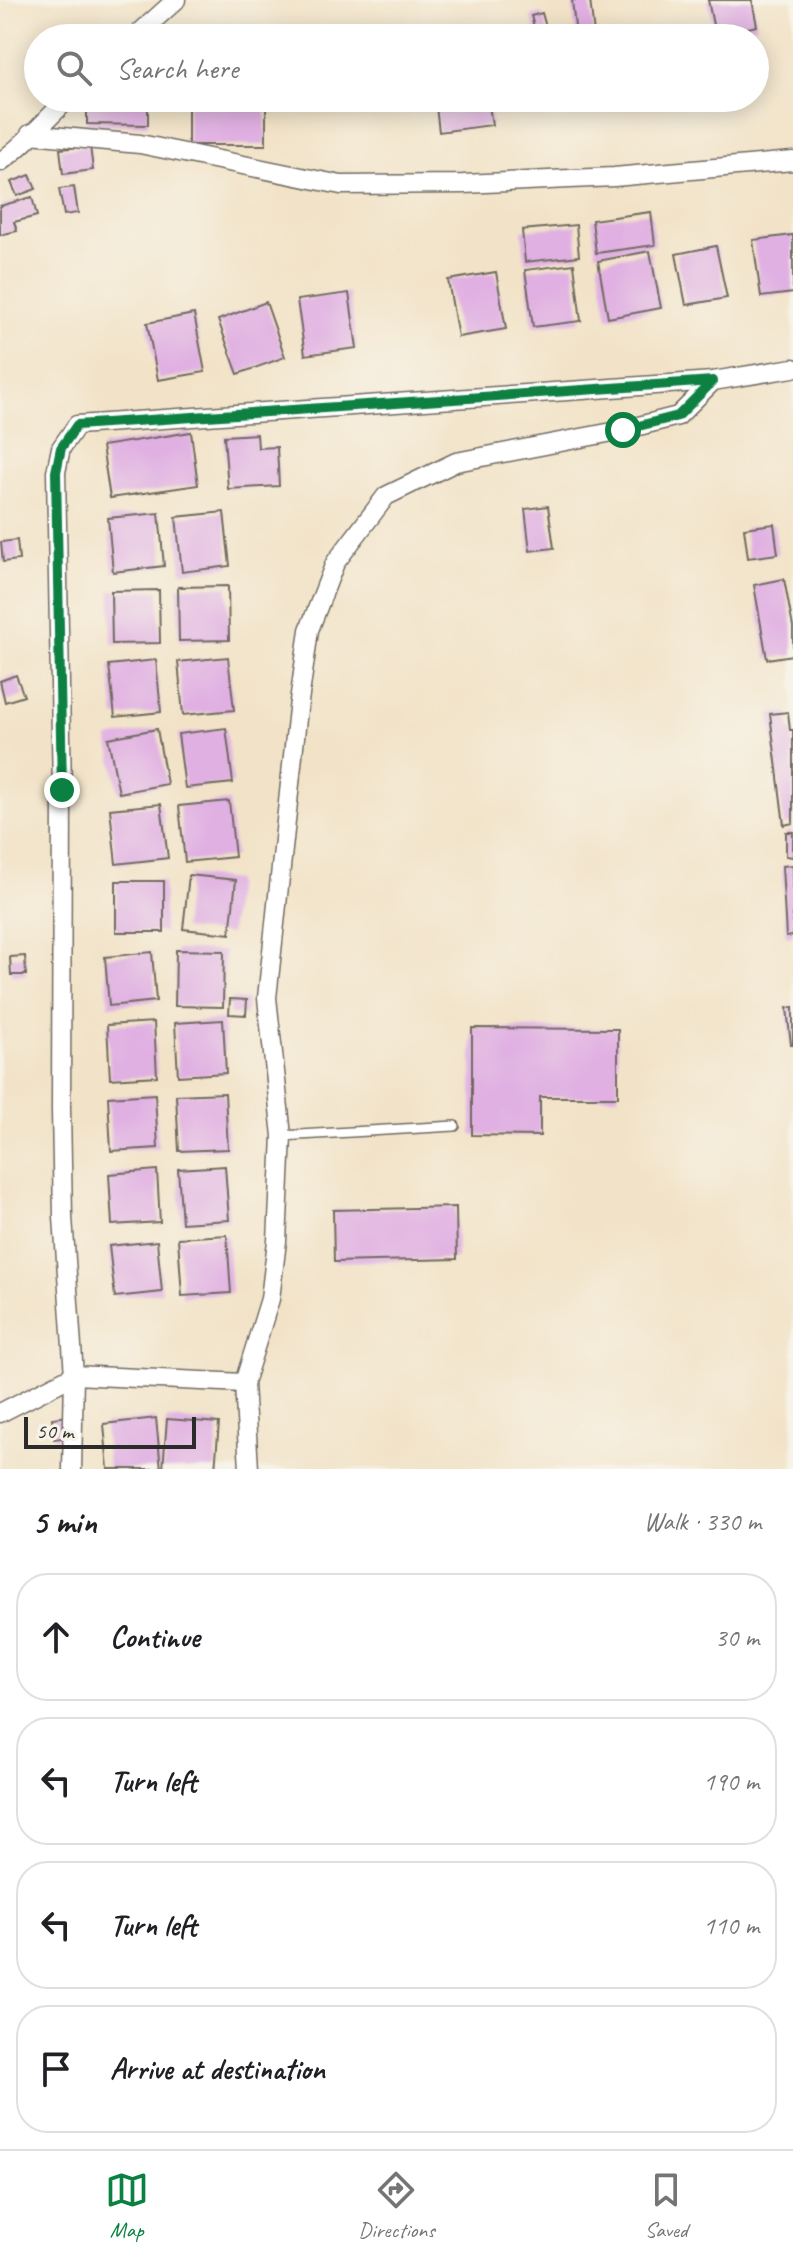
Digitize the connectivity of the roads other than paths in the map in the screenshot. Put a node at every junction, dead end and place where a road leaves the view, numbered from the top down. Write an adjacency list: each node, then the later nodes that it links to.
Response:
1 (176, 0): 2 (street)
2 (149, 24)
3 (54, 112): 4 (street)
4 (30, 134): 5 (street); 6 (street)
5 (793, 161)
6 (0, 162)
7 (793, 368): 8 (street)
8 (713, 381): 10 (street); 11 (street)
9 (455, 1126): 10 (lane)
10 (282, 1136): 12 (street)
11 (74, 1375): 12 (street); 13 (street); 14 (street)
12 (244, 1383): 15 (street)
13 (0, 1413)
14 (72, 1469)
15 (249, 1469)

